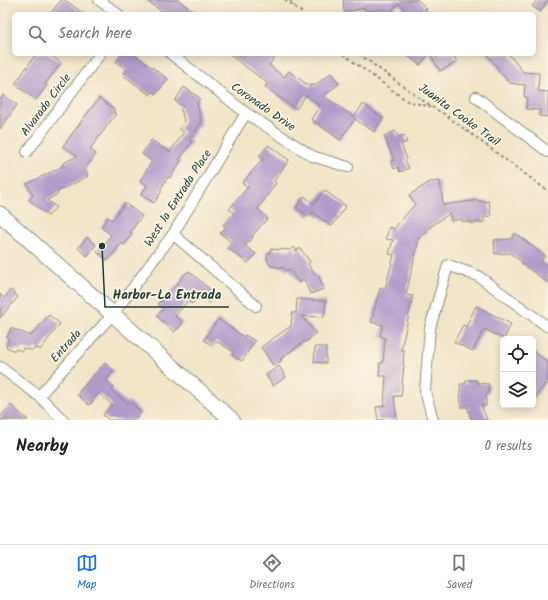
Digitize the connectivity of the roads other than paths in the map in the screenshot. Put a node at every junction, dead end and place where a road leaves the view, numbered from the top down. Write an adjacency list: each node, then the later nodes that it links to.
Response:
1 (99, 0): 2 (street)
2 (115, 12)
3 (99, 56): 7 (street, Alvarado Circle)
4 (174, 56): 6 (street, Coronado Drive)
5 (476, 97): 8 (street)
6 (246, 113): 9 (street, Coronado Drive); 11 (street, West la Entrada Place)
7 (27, 152)
8 (548, 152)
9 (348, 167)
10 (0, 214): 13 (main road)
11 (173, 234): 12 (street); 13 (street, West la Entrada Place)
12 (256, 306)
13 (113, 314): 16 (street, Entrada); 18 (main road)
14 (548, 326): 19 (street)
15 (0, 367): 16 (street)
16 (38, 396): 17 (street)
17 (63, 420)
18 (232, 420)
19 (433, 420)

